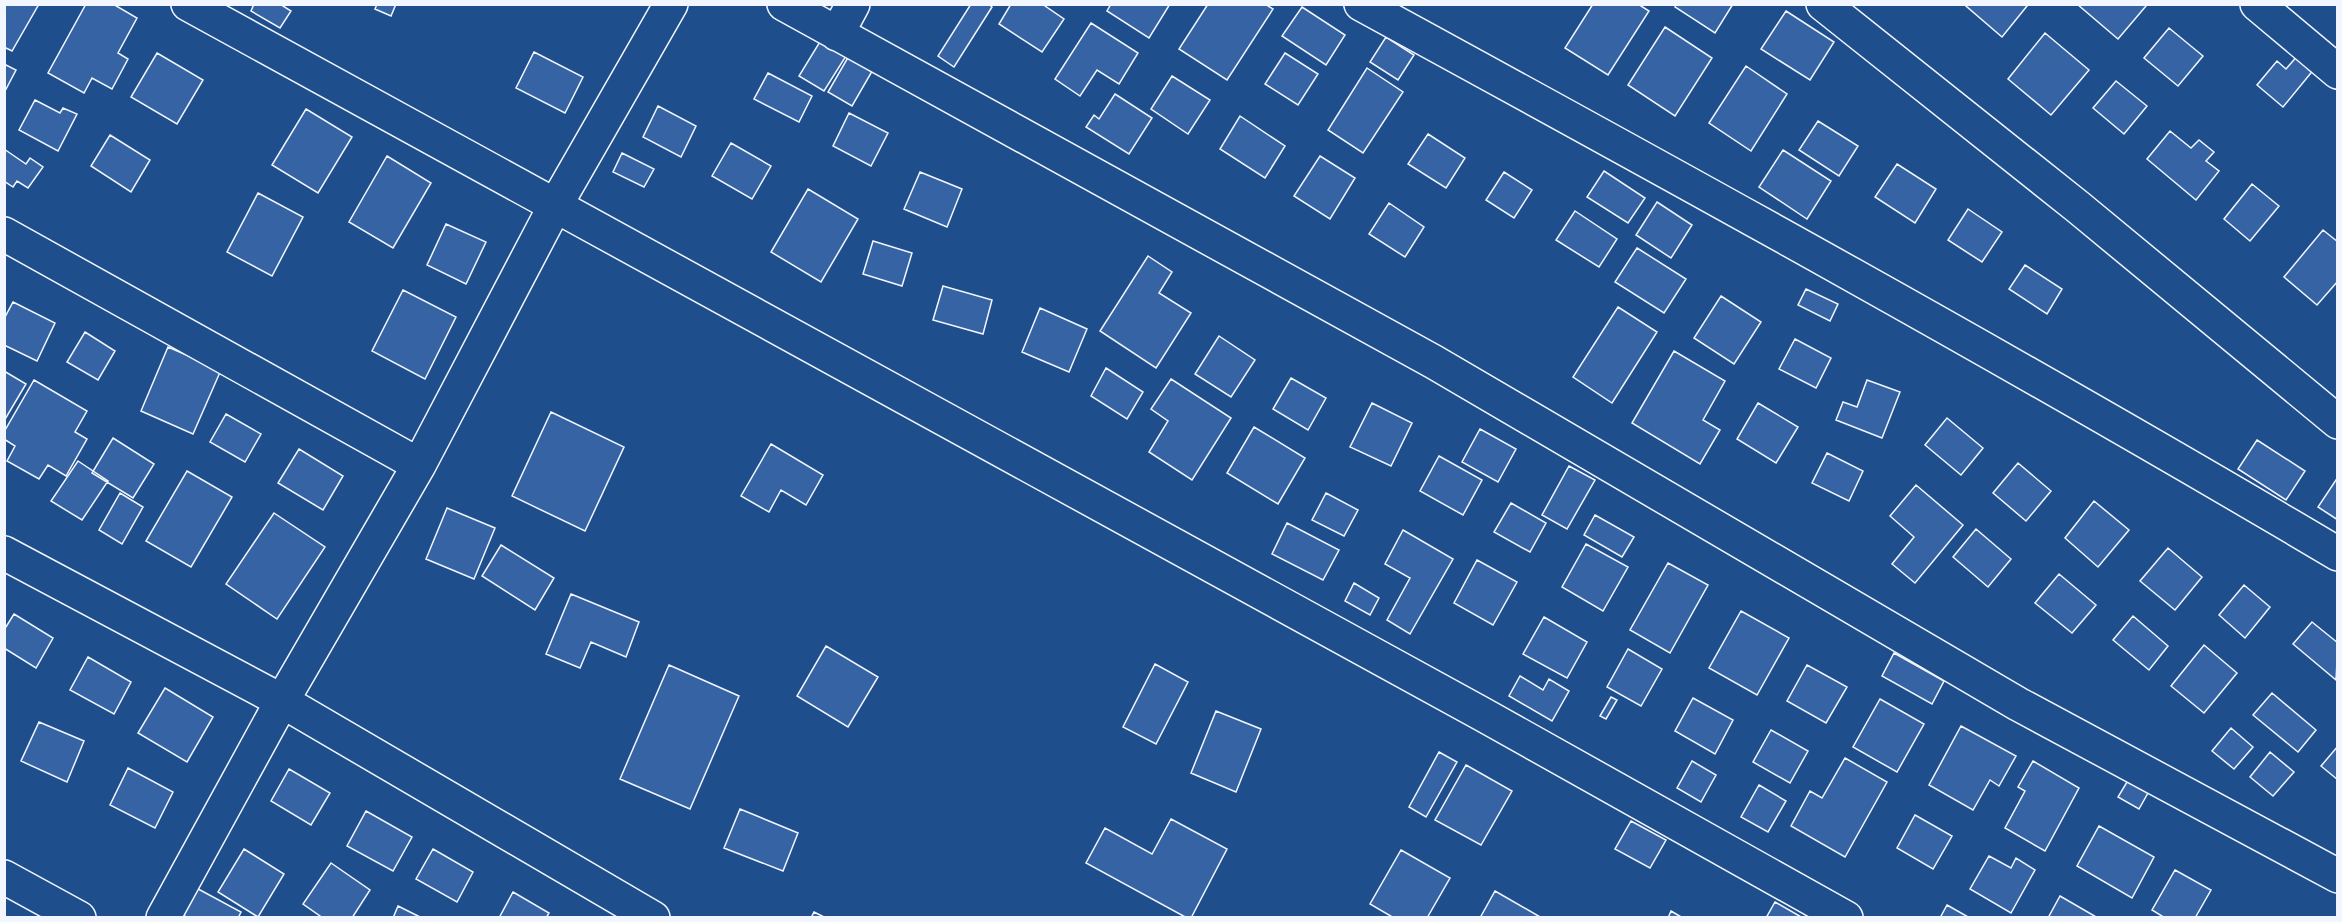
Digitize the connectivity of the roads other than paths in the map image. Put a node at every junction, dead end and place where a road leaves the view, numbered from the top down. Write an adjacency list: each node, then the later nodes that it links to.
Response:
1 (188, 4): 10 (street)
2 (671, 4): 10 (street)
3 (784, 4): 8 (street)
4 (853, 4): 8 (street)
5 (1360, 4): 15 (street)
6 (1823, 4): 12 (street)
7 (2257, 4): 9 (street)
8 (837, 34): 17 (street)
9 (2337, 72)
10 (555, 206): 13 (street); 22 (street)
11 (4, 234): 13 (street)
12 (2337, 422)
13 (419, 465): 16 (street)
14 (4, 552): 16 (street)
15 (2337, 554)
16 (282, 701): 20 (street); 21 (street)
17 (2337, 876)
18 (4, 877): 19 (street)
19 (79, 918)
20 (163, 918)
21 (653, 918)
22 (1846, 918)

